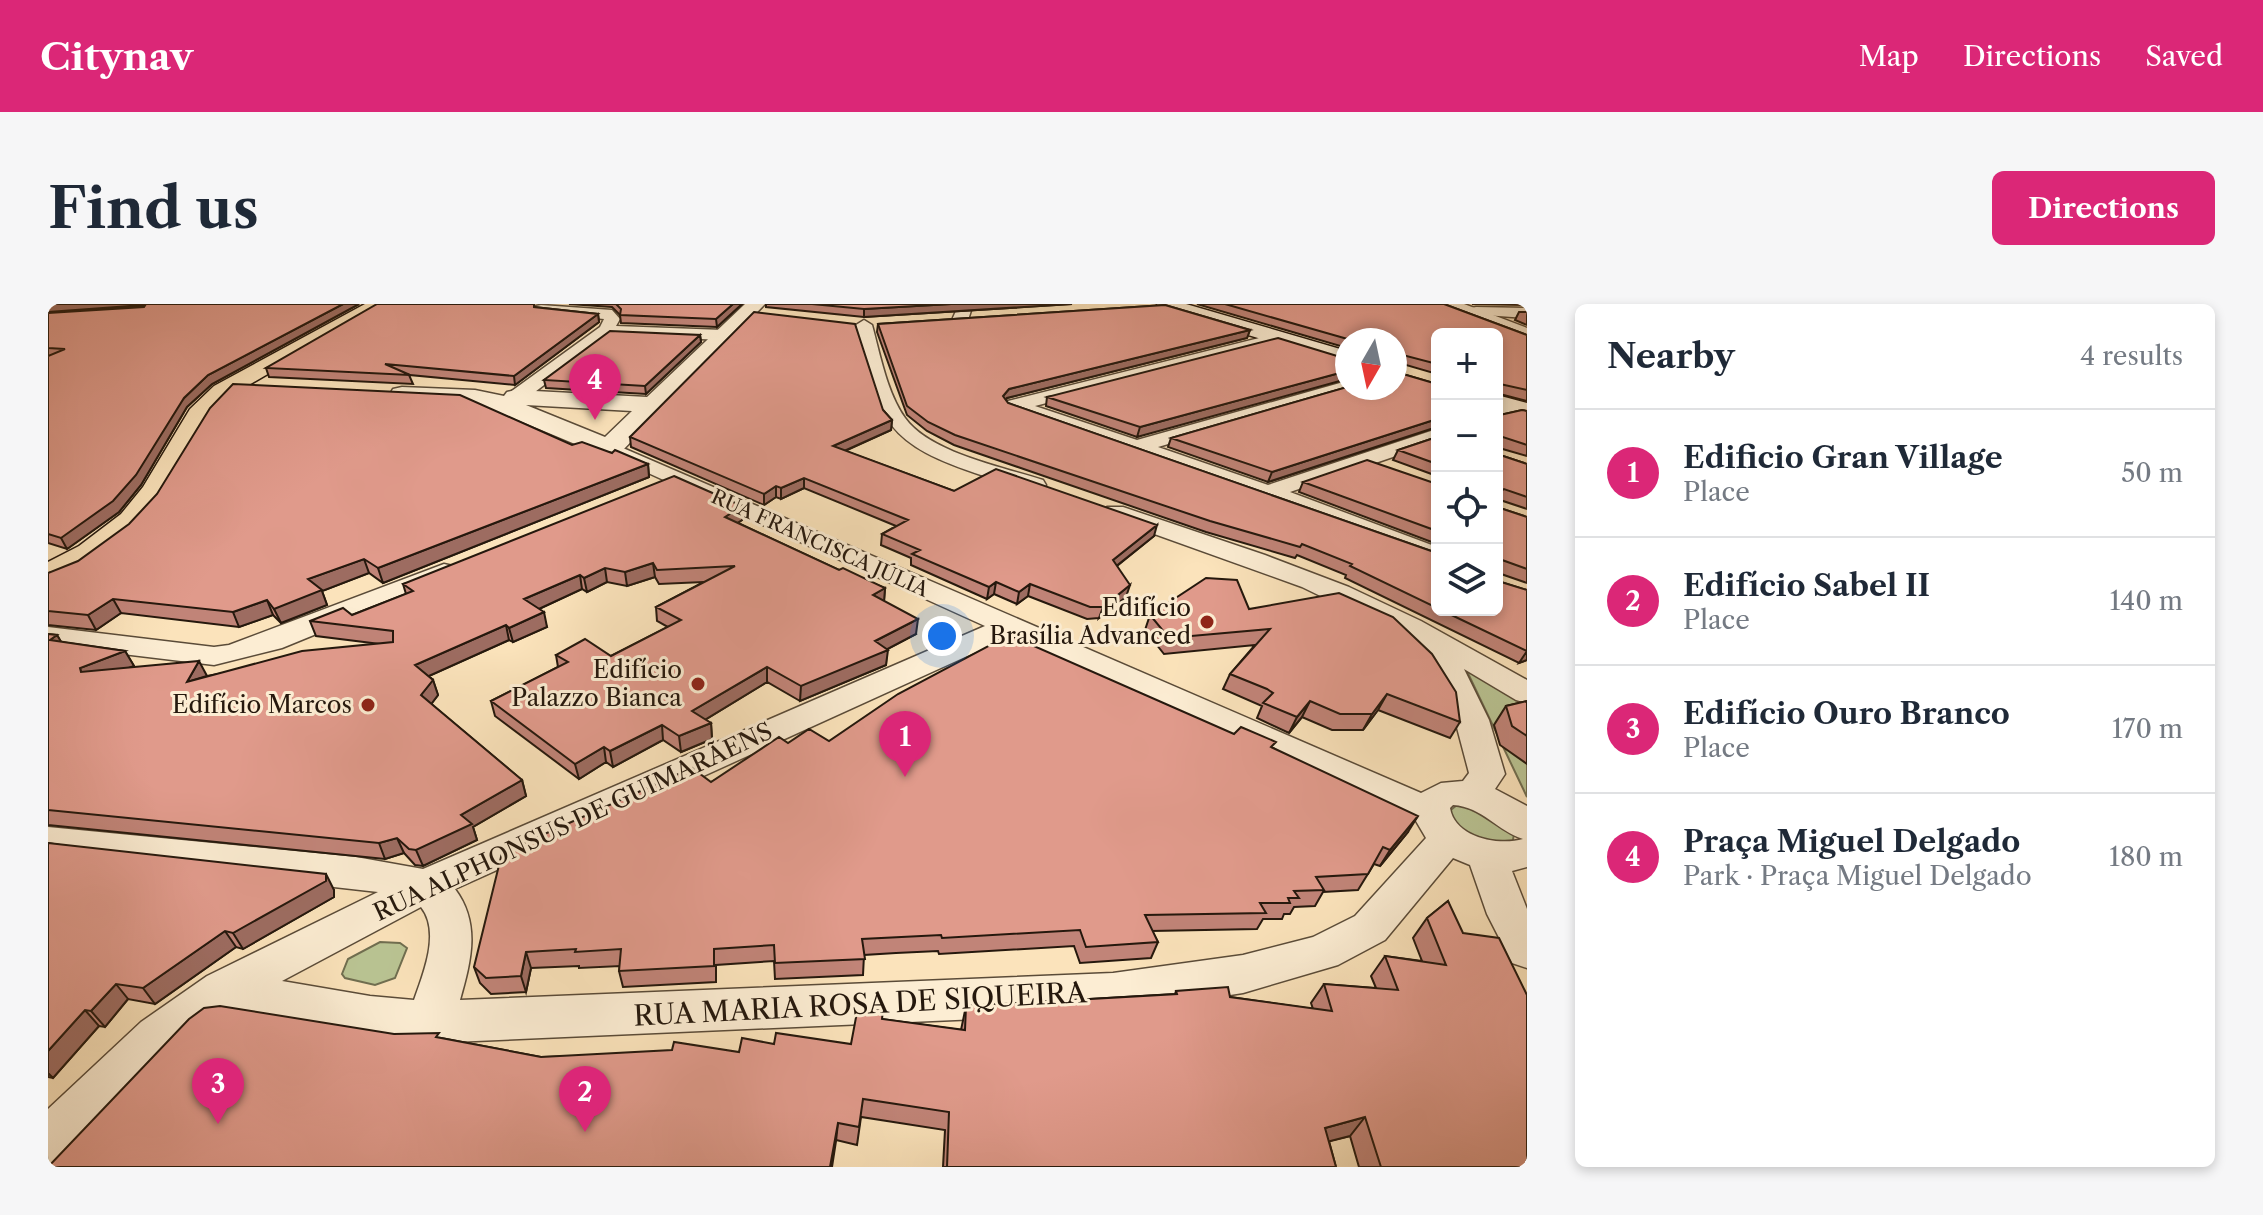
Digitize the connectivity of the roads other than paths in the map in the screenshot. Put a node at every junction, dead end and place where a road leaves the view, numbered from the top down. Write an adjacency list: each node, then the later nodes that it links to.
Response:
1 (379, 304): 16 (main road)
2 (966, 304): 9 (street)
3 (1447, 304): 13 (street)
4 (1164, 305): 14 (street)
5 (541, 309): 11 (street)
6 (756, 310): 12 (street)
7 (1476, 311): 8 (street)
8 (1527, 313)
9 (960, 320)
10 (864, 324): 30 (street)
11 (606, 330): 12 (street); 20 (street)
12 (723, 335): 21 (street)
13 (1527, 335)
14 (1279, 338): 15 (street); 23 (street)
15 (1335, 354)
16 (231, 385): 17 (street); 34 (main road)
17 (273, 387)
18 (1335, 389): 23 (street)
19 (379, 392): 20 (street, RUA FRANCISCA JÚLIA)
20 (521, 405): 21 (street); 24 (street, RUA FRANCISCA JÚLIA)
21 (650, 405): 24 (street)
22 (1431, 438): 25 (street)
23 (1136, 447): 29 (street)
24 (609, 448): 27 (street, RUA FRANCISCA JÚLIA)
25 (1361, 459): 26 (street); 29 (street)
26 (1399, 473)
27 (675, 478): 28 (street); 35 (street, RUA FRANCISCA JÚLIA)
28 (641, 492)
29 (1266, 493): 32 (street)
30 (1063, 494)
31 (1093, 505): 37 (street)
32 (1431, 554)
33 (465, 563): 36 (street)
34 (51, 572)
35 (1009, 626): 40 (street, RUA FRANCISCA JÚLIA); 42 (street, RUA ALPHONSUS DE GUIMARÃENS)
36 (48, 636)
37 (1435, 640): 38 (street); 39 (street)
38 (1527, 693)
39 (1472, 795): 40 (street); 40 (street, RUA MARIA ROSA DE SIQUEIRA)
40 (1502, 837): 43 (street); 45 (street, RUA MARIA ROSA DE SIQUEIRA)
41 (48, 841): 42 (street)
42 (427, 886): 44 (street, RUA ALPHONSUS DE GUIMARÃENS); 45 (street)
43 (1527, 950)
44 (223, 990): 45 (street, RUA MARIA ROSA DE SIQUEIRA); 46 (street, RUA ALPHONSUS DE GUIMARÃENS)
45 (430, 1022)
46 (48, 1145)

